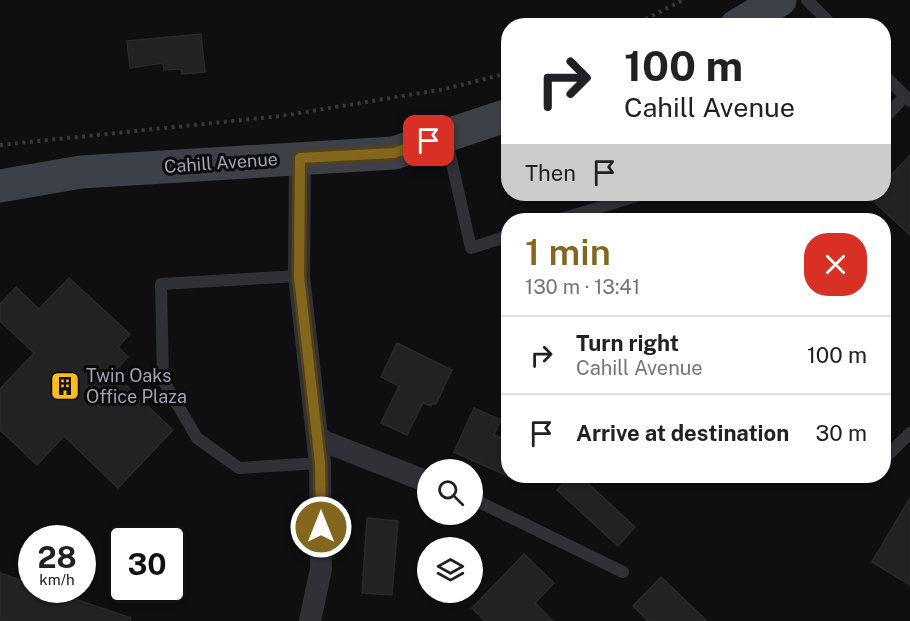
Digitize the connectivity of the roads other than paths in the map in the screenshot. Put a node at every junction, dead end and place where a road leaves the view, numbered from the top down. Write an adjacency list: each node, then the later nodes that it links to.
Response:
1 (780, 0): 3 (street)
2 (807, 0): 4 (lane)
3 (750, 18)
4 (825, 18)
5 (891, 82): 6 (lane)
6 (907, 98): 7 (lane)
7 (891, 113)
8 (501, 117): 9 (street, Cahill Avenue)
9 (446, 136): 10 (street, Cahill Avenue); 14 (lane)
10 (300, 158): 11 (street, Cahill Avenue); 15 (street)
11 (0, 186)
12 (620, 201): 13 (lane)
13 (581, 213)
14 (501, 238)
15 (299, 276): 17 (street); 19 (lane)
16 (910, 433): 18 (lane)
17 (318, 439): 19 (street); 20 (street)
18 (891, 452)
19 (320, 463): 23 (street)
20 (417, 478)
21 (483, 504): 22 (lane)
22 (623, 572)
23 (310, 621)

